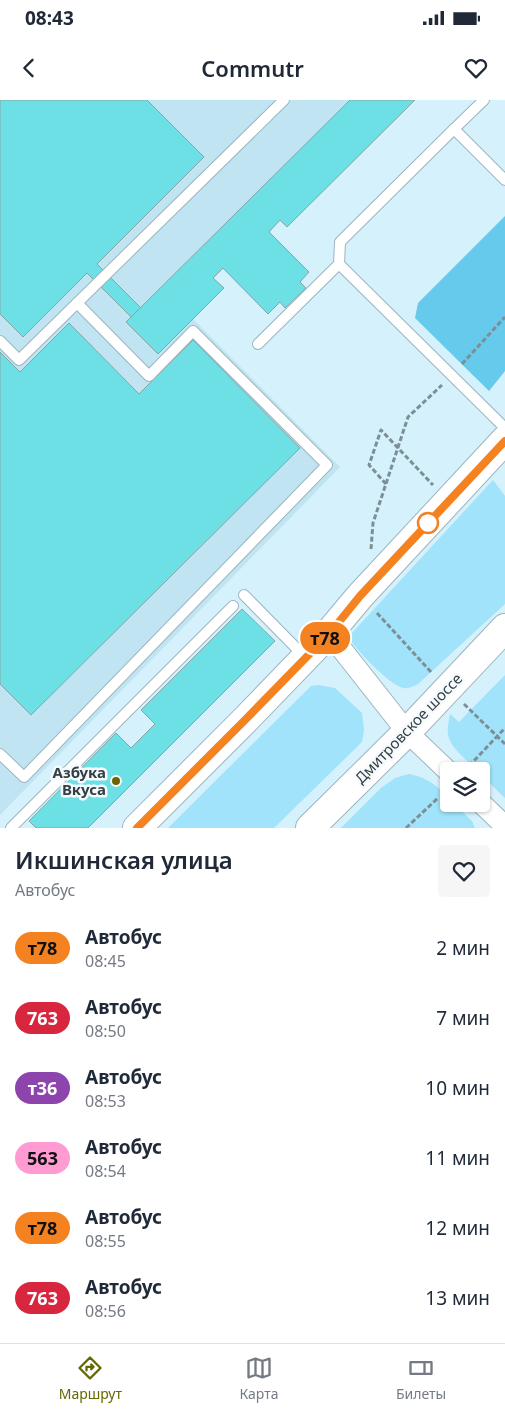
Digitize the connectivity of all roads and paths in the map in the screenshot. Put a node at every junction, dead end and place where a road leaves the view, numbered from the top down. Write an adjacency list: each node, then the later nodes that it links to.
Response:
1 (284, 100): 6 (lane)
2 (484, 100): 3 (lane)
3 (454, 129): 4 (lane); 5 (lane)
4 (505, 180)
5 (339, 264): 9 (lane); 10 (lane)
6 (77, 303): 8 (lane); 29 (lane)
7 (505, 317): 10 (path)
8 (0, 341)
9 (258, 344)
10 (451, 376): 11 (lane); 13 (path)
11 (505, 428)
12 (505, 440): 21 (main road)
13 (398, 448): 14 (path); 14 (path); 15 (path)
14 (386, 484): 16 (path)
15 (435, 488)
16 (370, 557)
17 (244, 595): 22 (lane)
18 (233, 606): 35 (lane)
19 (376, 613): 23 (path)
20 (505, 628): 26 (main road, Дмитровское шоссе)
21 (330, 633): 22 (main road); 26 (street)
22 (306, 658): 36 (main road)
23 (431, 672)
24 (463, 704): 27 (path)
25 (505, 728): 27 (path)
26 (407, 732): 31 (street); 37 (main road, Дмитровское шоссе)
27 (497, 736): 28 (path); 30 (path)
28 (505, 744)
29 (0, 754)
30 (473, 762)
31 (440, 763)
32 (438, 798): 38 (path)
33 (490, 812): 34 (street)
34 (503, 825)
35 (17, 826)
36 (137, 828)
37 (310, 828)
38 (406, 828)

